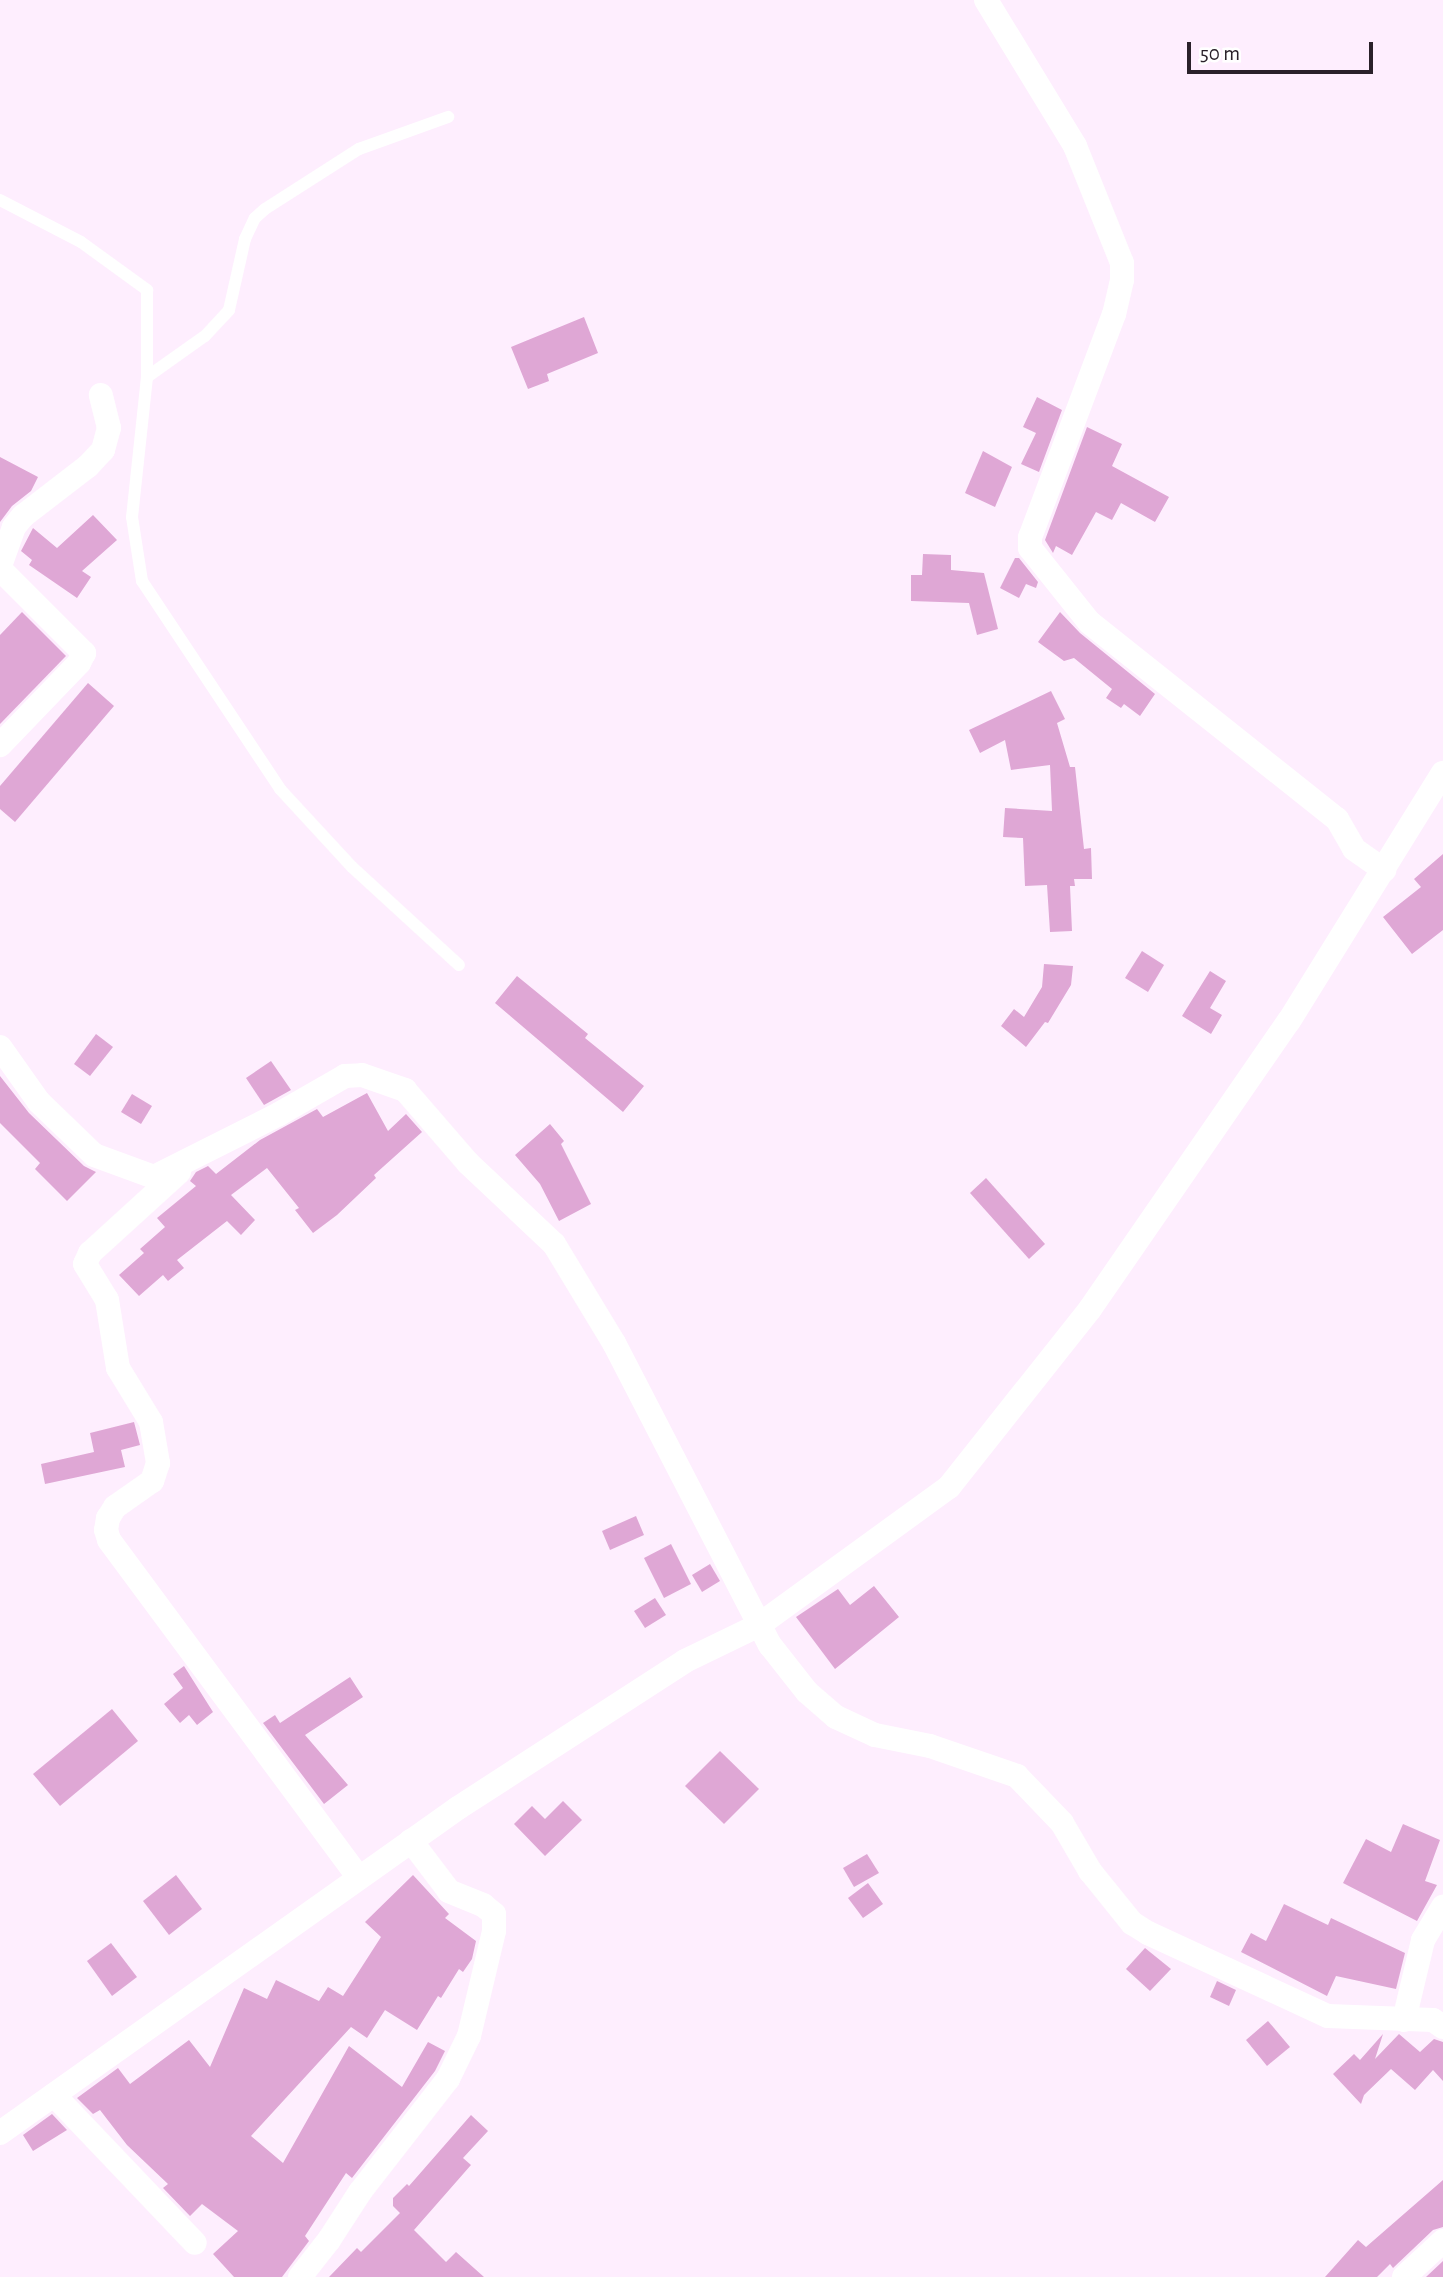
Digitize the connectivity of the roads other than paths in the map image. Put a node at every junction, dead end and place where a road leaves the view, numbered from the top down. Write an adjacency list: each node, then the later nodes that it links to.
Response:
1 (986, 0): 9 (street)
2 (448, 117): 4 (lane)
3 (0, 200): 4 (lane)
4 (147, 377): 10 (lane)
5 (101, 395): 6 (street)
6 (2, 575): 7 (street)
7 (0, 746)
8 (1443, 773): 9 (street)
9 (1370, 861): 13 (street)
10 (459, 965)
11 (0, 1047): 12 (street)
12 (198, 1155): 13 (street); 15 (street)
13 (759, 1625): 14 (street); 17 (street)
14 (411, 1842): 15 (street); 23 (street)
15 (359, 1878): 19 (street)
16 (1443, 1907): 17 (street)
17 (1404, 2020): 18 (street)
18 (1443, 2027)
19 (54, 2095): 20 (street); 22 (street)
20 (0, 2133)
21 (1443, 2241): 24 (street)
22 (195, 2243)
23 (300, 2277)
24 (1404, 2277)

